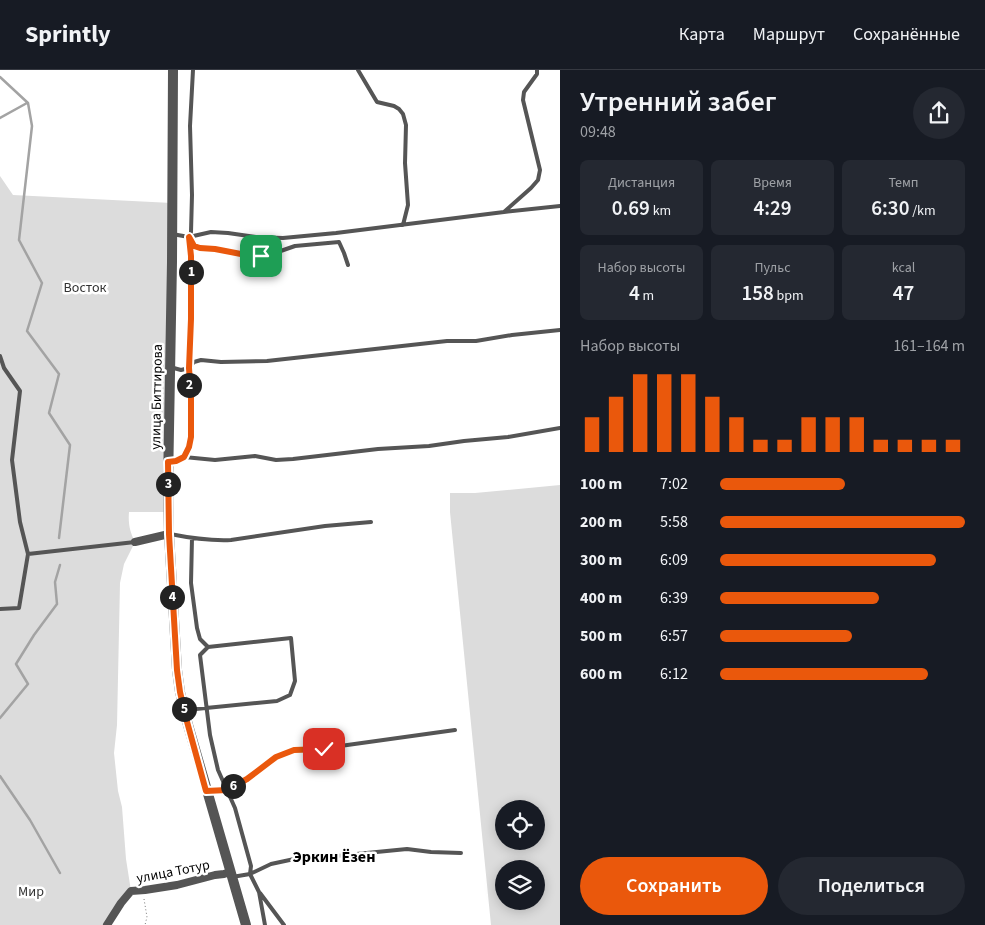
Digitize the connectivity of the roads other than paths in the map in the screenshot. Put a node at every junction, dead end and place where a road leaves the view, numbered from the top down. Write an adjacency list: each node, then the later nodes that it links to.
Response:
1 (173, 70): 8 (street, улица Биттирова)
2 (193, 70): 9 (lane)
3 (358, 70): 7 (lane)
4 (536, 70): 6 (lane)
5 (560, 206): 6 (lane)
6 (504, 212): 7 (lane)
7 (403, 225): 9 (lane)
8 (172, 234): 9 (lane); 13 (street, улица Биттирова)
9 (189, 237): 10 (lane); 14 (lane)
10 (348, 265)
11 (560, 330): 14 (lane)
12 (0, 356): 22 (lane)
13 (170, 366): 14 (lane); 17 (street, улица Биттирова)
14 (189, 368): 16 (lane)
15 (560, 428): 16 (lane)
16 (184, 457): 17 (lane)
17 (168, 462): 19 (street, улица Биттирова)
18 (371, 522): 20 (lane)
19 (169, 534): 20 (lane); 21 (street); 26 (street, улица Биттирова)
20 (192, 538): 24 (lane)
21 (135, 542): 22 (lane)
22 (28, 554): 23 (lane)
23 (0, 609)
24 (208, 647): 25 (lane); 25 (lane)
25 (207, 708): 26 (lane); 28 (lane)
26 (184, 710): 29 (street, улица Биттирова)
27 (455, 730): 28 (lane)
28 (227, 790): 29 (lane); 31 (lane)
29 (206, 791): 32 (street, улица Биттирова)
30 (461, 852): 31 (lane)
31 (250, 874): 32 (lane); 33 (lane)
32 (231, 875): 34 (street, улица Тотур); 35 (street, улица Биттирова)
33 (258, 892): 36 (lane); 37 (lane)
34 (108, 925)
35 (246, 925)
36 (265, 925)
37 (284, 925)

